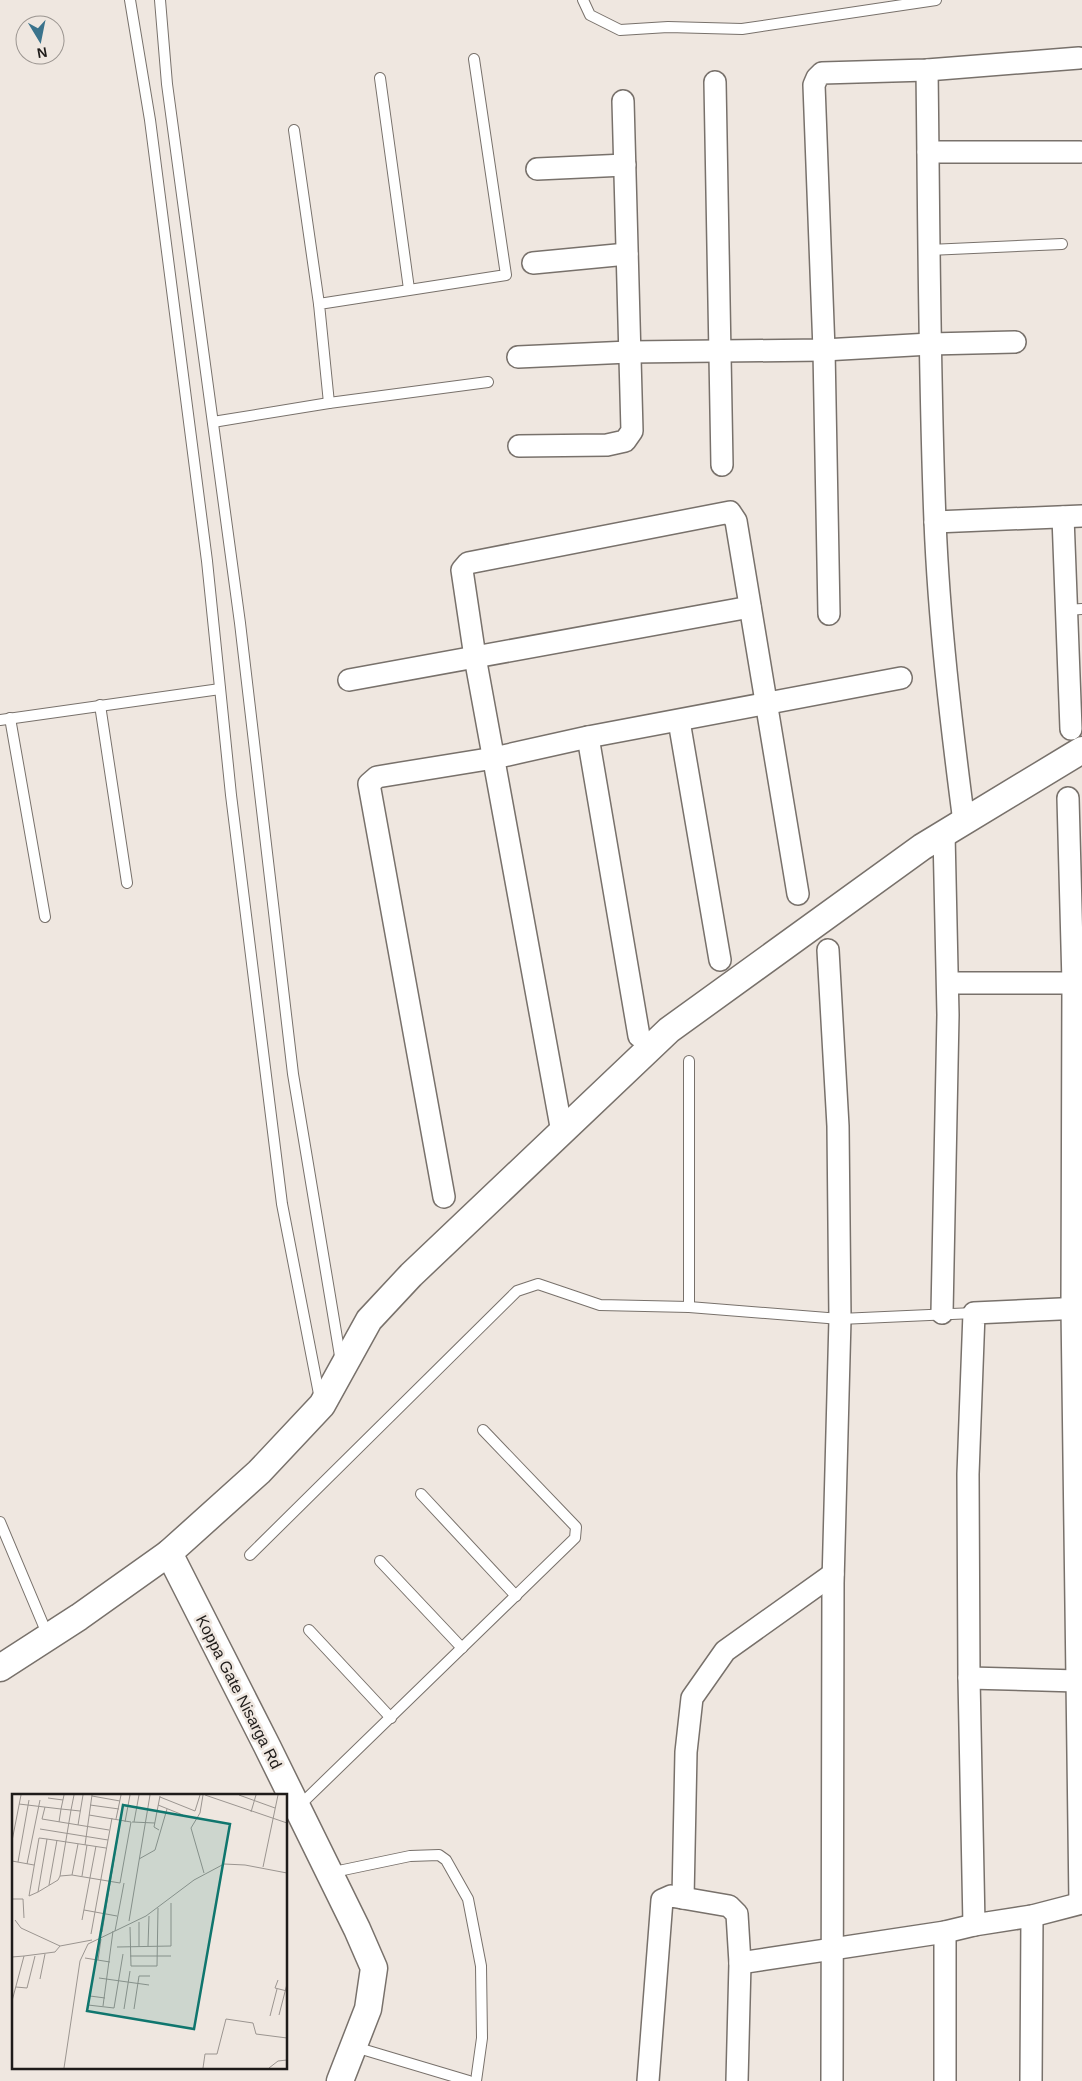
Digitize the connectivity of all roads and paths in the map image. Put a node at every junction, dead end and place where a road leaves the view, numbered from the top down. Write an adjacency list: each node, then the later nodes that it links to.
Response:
1 (130, 0): 41 (lane)
2 (160, 0): 30 (lane)
3 (583, 0): 4 (lane)
4 (936, 0)
5 (1079, 58): 7 (street)
6 (474, 59): 20 (lane)
7 (927, 70): 12 (street); 24 (street)
8 (380, 78): 20 (lane)
9 (716, 82): 26 (street)
10 (623, 101): 14 (street)
11 (294, 130): 21 (lane)
12 (928, 152): 13 (street); 17 (street)
13 (1080, 152)
14 (625, 165): 15 (street); 18 (street)
15 (537, 169)
16 (1062, 244): 17 (lane)
17 (929, 250): 23 (street)
18 (627, 254): 19 (street); 25 (street)
19 (533, 263)
20 (409, 289): 21 (lane)
21 (319, 304): 29 (lane)
22 (1015, 342): 23 (street)
23 (930, 344): 24 (street); 34 (street)
24 (824, 350): 26 (street); 37 (street)
25 (629, 352): 26 (street); 27 (street); 31 (street)
26 (720, 352): 32 (street)
27 (518, 357)
28 (488, 382): 29 (lane)
29 (329, 403): 30 (lane)
30 (213, 422): 67 (lane)
31 (519, 446)
32 (722, 465)
33 (1072, 516): 34 (street); 36 (street)
34 (935, 522): 50 (street)
35 (750, 607): 38 (street); 38 (street); 42 (street)
36 (1074, 609): 47 (street)
37 (829, 614)
38 (475, 657): 40 (street); 48 (street)
39 (901, 678): 42 (street)
40 (349, 680)
41 (220, 689): 43 (lane); 68 (lane)
42 (767, 704): 45 (street); 52 (street)
43 (100, 706): 44 (lane); 51 (lane)
44 (5, 719): 53 (lane)
45 (679, 721): 46 (street); 55 (street)
46 (588, 737): 48 (street); 58 (street)
47 (1076, 740): 50 (street)
48 (494, 758): 60 (street); 61 (street)
49 (1068, 798): 57 (street)
50 (954, 828): 56 (street); 60 (street)
51 (127, 883)
52 (798, 894)
53 (45, 917)
54 (828, 950): 66 (street)
55 (720, 960)
56 (948, 983): 57 (street); 65 (street)
57 (1077, 983): 63 (street)
58 (639, 1036)
59 (689, 1061): 62 (lane)
60 (562, 1132): 67 (street)
61 (444, 1197)
62 (689, 1307): 66 (lane); 73 (lane)
63 (1077, 1308): 64 (street); 82 (street)
64 (974, 1312): 65 (lane); 81 (street)
65 (942, 1313): 66 (lane)
66 (840, 1319): 75 (street)
67 (342, 1369): 68 (street)
68 (322, 1405): 72 (street)
69 (483, 1430): 76 (lane)
70 (421, 1494): 76 (lane)
71 (0, 1522): 78 (lane)
72 (169, 1552): 78 (street); 84 (street, Koppa Gate Nisarga Rd)
73 (250, 1555)
74 (380, 1561): 79 (lane)
75 (834, 1574): 86 (street); 91 (street)
76 (516, 1596): 79 (lane)
77 (309, 1630): 83 (lane)
78 (48, 1637): 80 (street)
79 (462, 1648): 83 (lane)
80 (0, 1668)
81 (969, 1678): 82 (street); 89 (street)
82 (1077, 1681): 87 (street)
83 (391, 1718): 84 (lane)
84 (297, 1808): 85 (street, Koppa Gate Nisarga Rd)
85 (329, 1873): 93 (street, Koppa Gate Nisarga Rd); 96 (lane)
86 (683, 1898): 92 (street); 97 (street)
87 (1081, 1903): 88 (street)
88 (1032, 1916): 89 (street); 101 (street)
89 (974, 1925): 90 (street)
90 (945, 1932): 91 (street); 100 (street)
91 (832, 1951): 92 (street); 99 (street)
92 (740, 1963): 98 (street)
93 (353, 2046): 94 (street, Koppa Gate Nisarga Rd); 95 (lane)
94 (340, 2081)
95 (469, 2081)
96 (476, 2081)
97 (648, 2081)
98 (737, 2081)
99 (832, 2081)
100 (945, 2081)
101 (1031, 2081)

